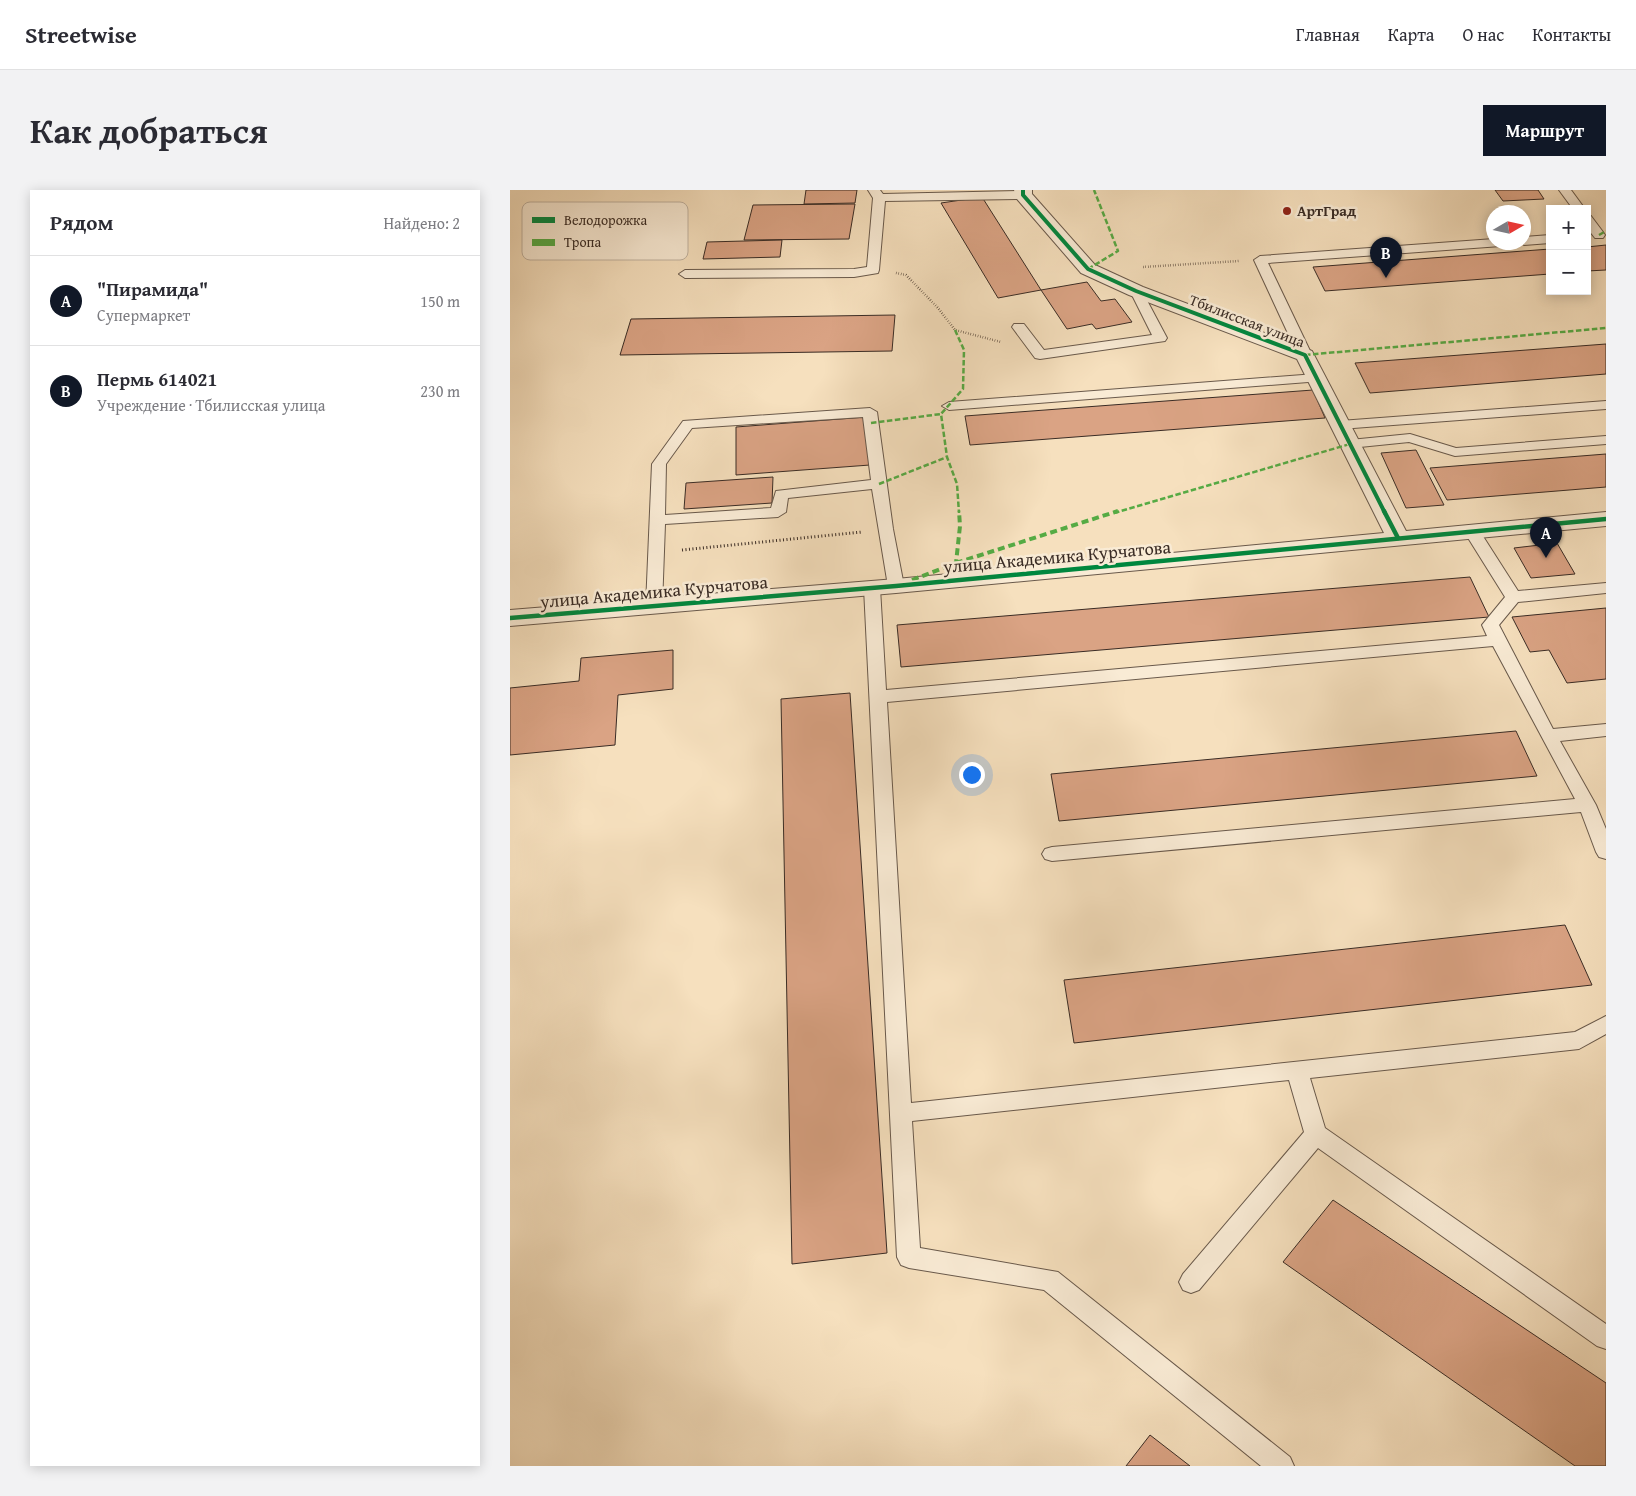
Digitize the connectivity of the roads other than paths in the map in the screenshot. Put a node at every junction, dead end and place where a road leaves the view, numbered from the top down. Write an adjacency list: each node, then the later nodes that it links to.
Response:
1 (1565, 190): 4 (lane)
2 (1023, 192): 3 (lane); 9 (street, Тбилисская улица)
3 (876, 194): 8 (lane)
4 (1576, 205)
5 (1546, 239): 6 (lane)
6 (1531, 240)
7 (1486, 243): 11 (lane)
8 (685, 274)
9 (1136, 291): 10 (lane); 11 (street, Тбилисская улица)
10 (1019, 327)
11 (1305, 355): 12 (street, Тбилисская улица)
12 (1316, 378): 14 (lane); 15 (street, Тбилисская улица)
13 (1606, 404): 15 (lane)
14 (949, 406)
15 (1340, 425): 17 (street, Тбилисская улица)
16 (1606, 440): 17 (lane)
17 (1350, 444): 22 (street, Тбилисская улица)
18 (879, 484): 19 (lane); 19 (lane); 23 (lane)
19 (658, 520): 27 (lane)
20 (1606, 520): 21 (street, улица Академика Курчатова)
21 (1473, 532): 22 (street, улица Академика Курчатова); 26 (lane)
22 (1398, 538): 23 (street, улица Академика Курчатова)
23 (896, 586): 24 (street, улица Академика Курчатова)
24 (872, 588): 27 (street, улица Академика Курчатова); 30 (lane)
25 (1606, 588): 26 (lane)
26 (1513, 597): 29 (lane)
27 (654, 606): 28 (street, улица Академика Курчатова)
28 (510, 618)
29 (1498, 640): 30 (lane); 32 (lane)
30 (878, 697): 38 (lane)
31 (1606, 730): 32 (lane)
32 (1548, 736): 33 (lane)
33 (1587, 805): 34 (lane); 35 (lane)
34 (1606, 852)
35 (1052, 854)
36 (1606, 1024): 37 (lane)
37 (1297, 1070): 38 (lane); 39 (lane)
38 (901, 1113): 42 (lane)
39 (1316, 1134): 40 (lane); 41 (lane)
40 (1191, 1282)
41 (1606, 1338)
42 (1281, 1466)

